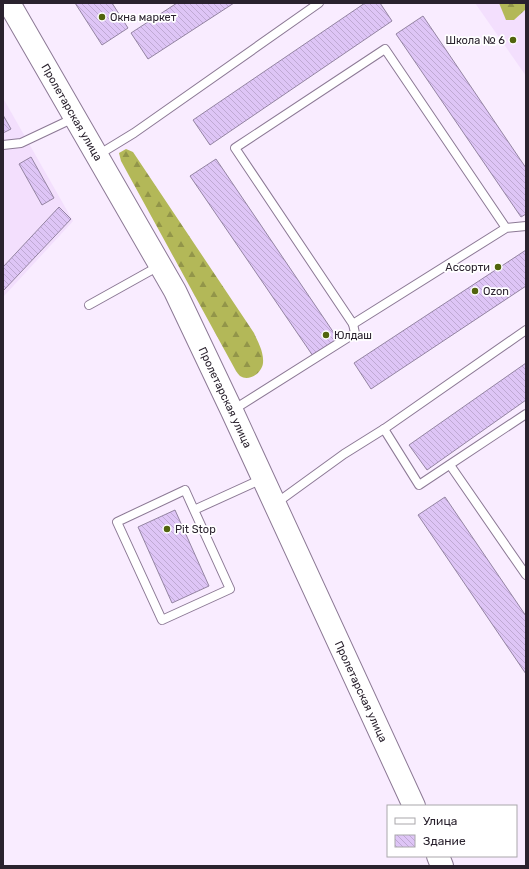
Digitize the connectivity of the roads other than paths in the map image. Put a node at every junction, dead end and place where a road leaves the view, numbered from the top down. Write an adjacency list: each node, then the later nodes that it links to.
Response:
1 (9, 3): 3 (street, Пролетарская улица)
2 (319, 3): 5 (lane)
3 (75, 118): 4 (lane); 5 (street, Пролетарская улица)
4 (3, 145)
5 (97, 156): 8 (street, Пролетарская улица)
6 (526, 226): 7 (lane)
7 (506, 228): 10 (lane); 10 (lane)
8 (160, 266): 9 (lane); 12 (street, Пролетарская улица)
9 (89, 305)
10 (353, 324): 12 (lane)
11 (526, 330): 14 (lane)
12 (232, 411): 16 (street, Пролетарская улица)
13 (526, 414): 15 (lane)
14 (384, 429): 15 (lane); 17 (lane)
15 (450, 465): 19 (lane)
16 (262, 478): 17 (street, Пролетарская улица); 18 (lane)
17 (274, 504): 20 (street, Пролетарская улица)
18 (194, 510): 18 (lane)
19 (526, 575)
20 (414, 805)

